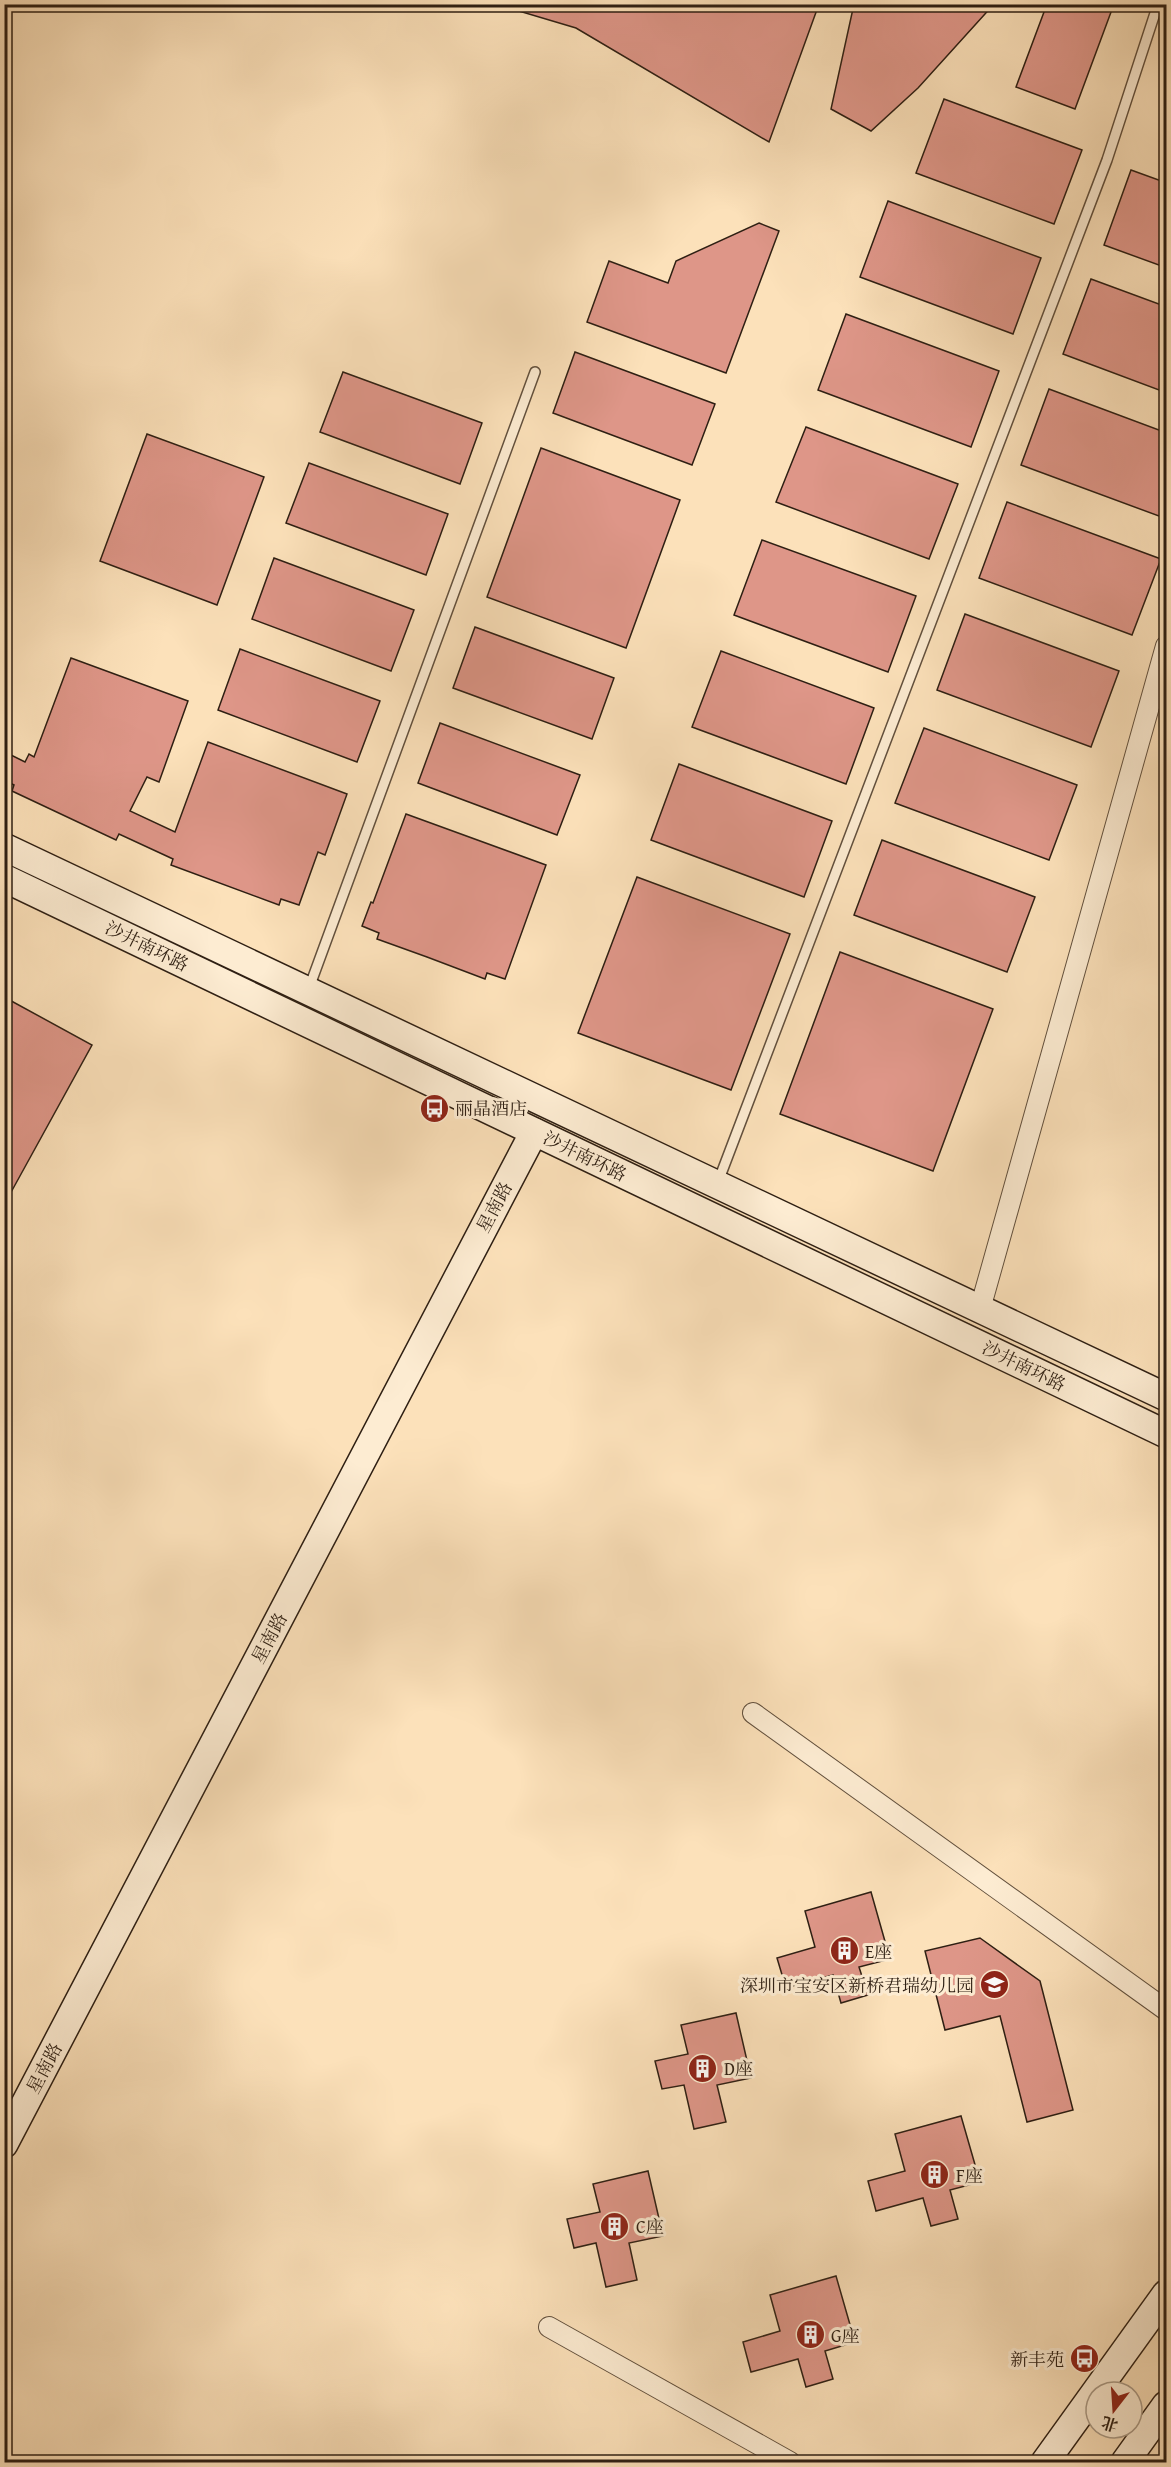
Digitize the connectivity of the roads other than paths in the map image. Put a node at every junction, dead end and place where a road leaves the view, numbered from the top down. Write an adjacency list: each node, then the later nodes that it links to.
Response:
1 (1158, 4): 8 (lane)
2 (535, 372): 6 (lane)
3 (1167, 646): 9 (street)
4 (4, 847): 6 (main road, 沙井南环路)
5 (4, 878): 7 (main road, 沙井南环路)
6 (308, 990): 8 (main road, 沙井南环路)
7 (534, 1132): 11 (main road, 沙井南环路); 14 (main road, 星南路)
8 (717, 1184): 9 (main road, 沙井南环路)
9 (980, 1309): 10 (main road, 沙井南环路)
10 (1167, 1397)
11 (1167, 1434)
12 (753, 1713): 13 (street)
13 (1167, 2010)
14 (4, 2144)
15 (1167, 2294): 19 (main road)
16 (549, 2327): 18 (street)
17 (1167, 2405): 20 (main road)
18 (790, 2463)
19 (1045, 2463)
20 (1125, 2463)

